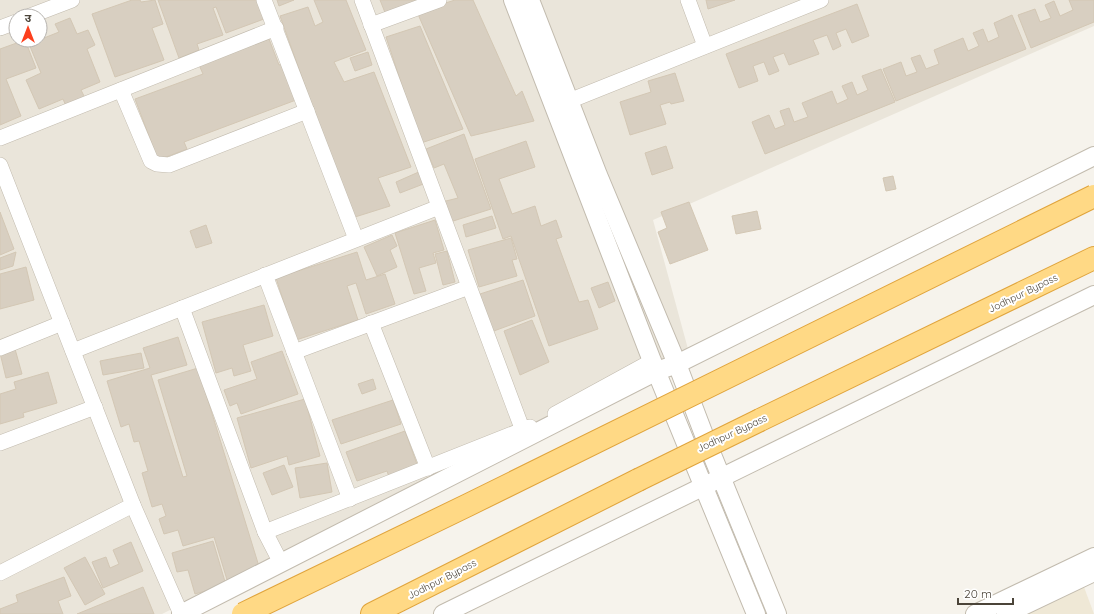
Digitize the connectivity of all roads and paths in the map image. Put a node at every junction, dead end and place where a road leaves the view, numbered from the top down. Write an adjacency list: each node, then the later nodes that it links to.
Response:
1 (72, 0): 9 (street)
2 (264, 0): 12 (street)
3 (362, 0): 11 (street)
4 (439, 0): 11 (street)
5 (513, 0): 34 (street)
6 (530, 0): 15 (street)
7 (688, 0): 13 (street)
8 (821, 0): 13 (street)
9 (56, 3): 10 (street)
10 (46, 8)
11 (371, 25): 21 (street)
12 (276, 28): 14 (street); 16 (street)
13 (705, 46): 15 (street)
14 (122, 90): 16 (street); 17 (street)
15 (569, 100): 33 (street)
16 (307, 111): 22 (street)
17 (0, 138)
18 (1094, 156): 33 (street)
19 (0, 165): 28 (street)
20 (1094, 196): 49 (highway, bridge)
21 (439, 207): 22 (street); 25 (street)
22 (356, 239): 24 (street)
23 (1094, 258): 50 (highway, Jodhpur Bypass, bridge)
24 (265, 275): 27 (street); 32 (street)
25 (469, 287): 29 (street); 36 (street)
26 (1094, 295): 39 (street)
27 (182, 308): 31 (street); 43 (street)
28 (62, 323): 30 (street); 31 (street)
29 (371, 323): 32 (street); 38 (street)
30 (0, 348)
31 (73, 351): 35 (street)
32 (294, 352): 41 (street)
33 (677, 364): 34 (street); 39 (street)
34 (655, 366): 36 (street); 40 (street); 45 (street)
35 (95, 407): 37 (street); 42 (street)
36 (523, 431): 38 (street)
37 (0, 443)
38 (428, 468): 41 (street)
39 (721, 477): 40 (street); 53 (street)
40 (704, 485): 51 (street); 52 (street)
41 (350, 499): 43 (street)
42 (133, 505): 47 (street); 48 (street)
43 (265, 532): 45 (street)
44 (1094, 557): 54 (street)
45 (281, 563): 48 (street)
46 (1094, 572): 55 (street)
47 (0, 574)
48 (181, 614)
49 (243, 614)
50 (372, 614)
51 (443, 614)
52 (756, 614)
53 (776, 614)
54 (975, 614)
55 (1006, 614)

